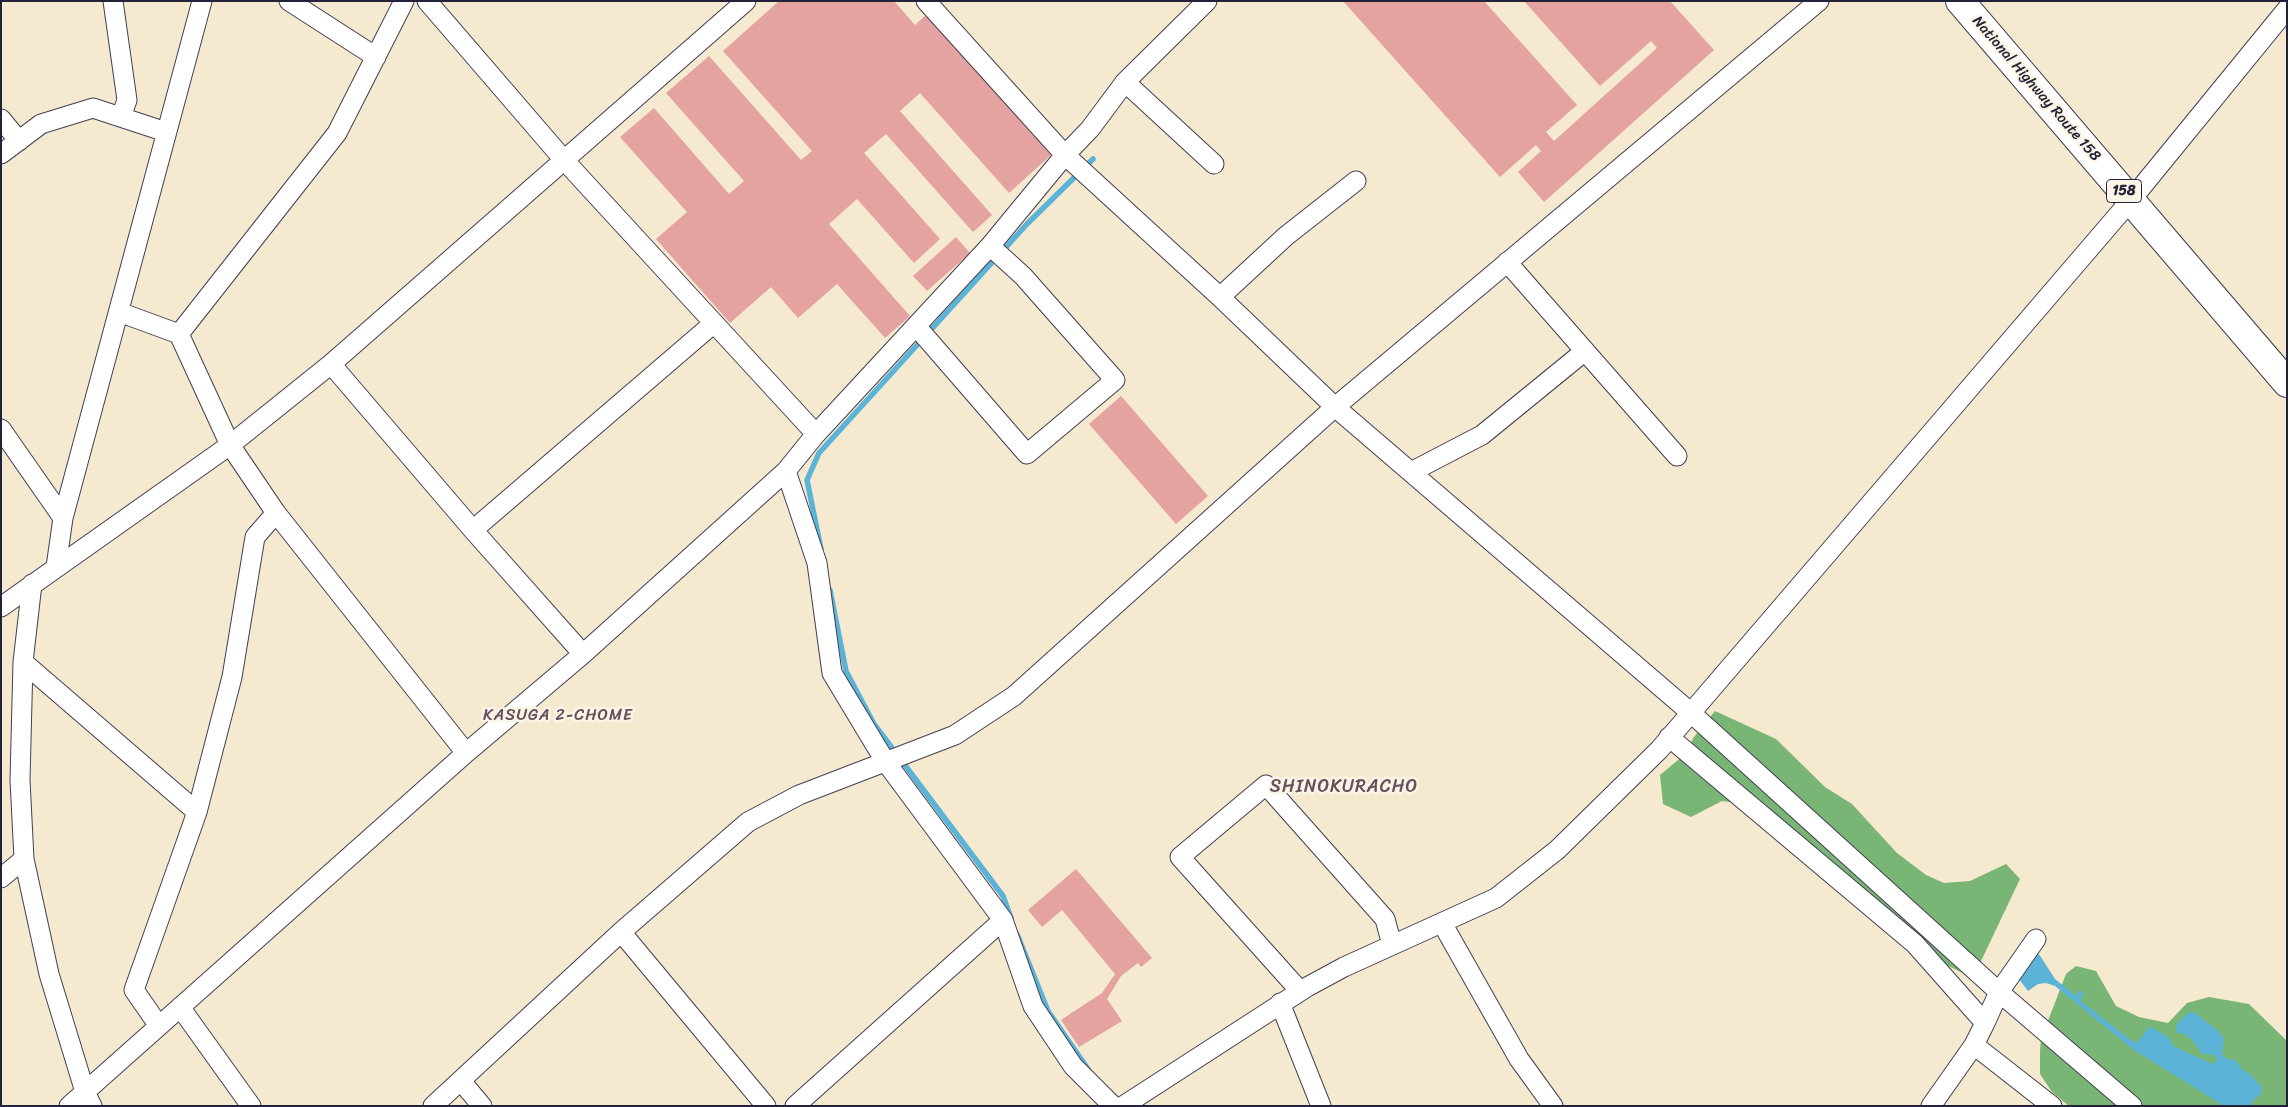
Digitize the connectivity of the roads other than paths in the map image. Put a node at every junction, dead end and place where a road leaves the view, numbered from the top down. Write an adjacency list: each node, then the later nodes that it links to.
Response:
1 (113, 1): 14 (street)
2 (202, 1): 16 (street)
3 (289, 1): 12 (street)
4 (404, 1): 12 (street)
5 (427, 1): 20 (street)
6 (746, 1): 20 (street)
7 (926, 1): 19 (street)
8 (1208, 1): 13 (street)
9 (1819, 1): 25 (street)
10 (1960, 1): 23 (highway, National Highway Route 158 / 158)
11 (2287, 9): 23 (street)
12 (376, 57): 30 (street)
13 (1124, 82): 19 (street); 21 (street)
14 (121, 117): 16 (street); 17 (street)
15 (1, 119): 17 (street)
16 (166, 132): 27 (street)
17 (19, 141): 18 (street)
18 (1, 154)
19 (1065, 156): 24 (street); 26 (street)
20 (564, 160): 28 (street); 32 (street)
21 (1214, 164)
22 (1356, 181): 26 (street)
23 (2131, 200): 33 (highway, National Highway Route 158 / 158); 49 (street)
24 (990, 246): 29 (street); 29 (street)
25 (1507, 262): 31 (street); 34 (street)
26 (1220, 297): 34 (street)
27 (119, 312): 30 (street); 42 (street)
28 (714, 323): 36 (street); 43 (street)
29 (916, 326): 36 (street)
30 (179, 334): 37 (street)
31 (1585, 351): 38 (street); 40 (street)
32 (331, 364): 37 (street); 43 (street)
33 (2287, 383)
34 (1335, 407): 40 (street); 52 (street)
35 (1, 429): 42 (street)
36 (816, 434): 39 (street)
37 (230, 445): 41 (street); 44 (street)
38 (1677, 456)
39 (786, 471): 47 (street); 52 (street)
40 (1411, 472): 49 (street)
41 (276, 513): 51 (street); 53 (street)
42 (63, 518): 44 (street)
43 (473, 530): 47 (street)
44 (56, 567): 45 (street)
45 (32, 584): 46 (street); 48 (street)
46 (1, 607)
47 (583, 654): 51 (street)
48 (22, 662): 53 (street); 54 (street)
49 (1690, 712): 50 (street); 62 (street)
50 (1669, 737): 57 (street); 65 (street)
51 (466, 754): 64 (street)
52 (885, 762): 56 (street); 58 (street)
53 (196, 812): 66 (street)
54 (24, 859): 55 (street); 69 (street)
55 (1, 878)
56 (1003, 920): 75 (street); 76 (street)
57 (1442, 923): 60 (street); 79 (street)
58 (621, 932): 68 (street); 74 (street)
59 (2036, 939): 62 (street)
60 (1392, 945): 61 (street); 61 (street)
61 (1300, 991): 63 (street)
62 (1999, 992): 65 (street); 82 (street)
63 (1280, 1003): 77 (street); 78 (street)
64 (180, 1007): 66 (street); 71 (street)
65 (1985, 1023): 67 (street)
66 (159, 1026): 69 (street)
67 (1974, 1045): 80 (street); 81 (street)
68 (461, 1081): 72 (street); 73 (street)
69 (88, 1099): 70 (street)
70 (69, 1106)
71 (251, 1106)
72 (433, 1106)
73 (482, 1106)
74 (766, 1106)
75 (795, 1106)
76 (1113, 1106)
77 (1123, 1106)
78 (1320, 1106)
79 (1553, 1106)
80 (1931, 1106)
81 (2052, 1106)
82 (2132, 1106)

